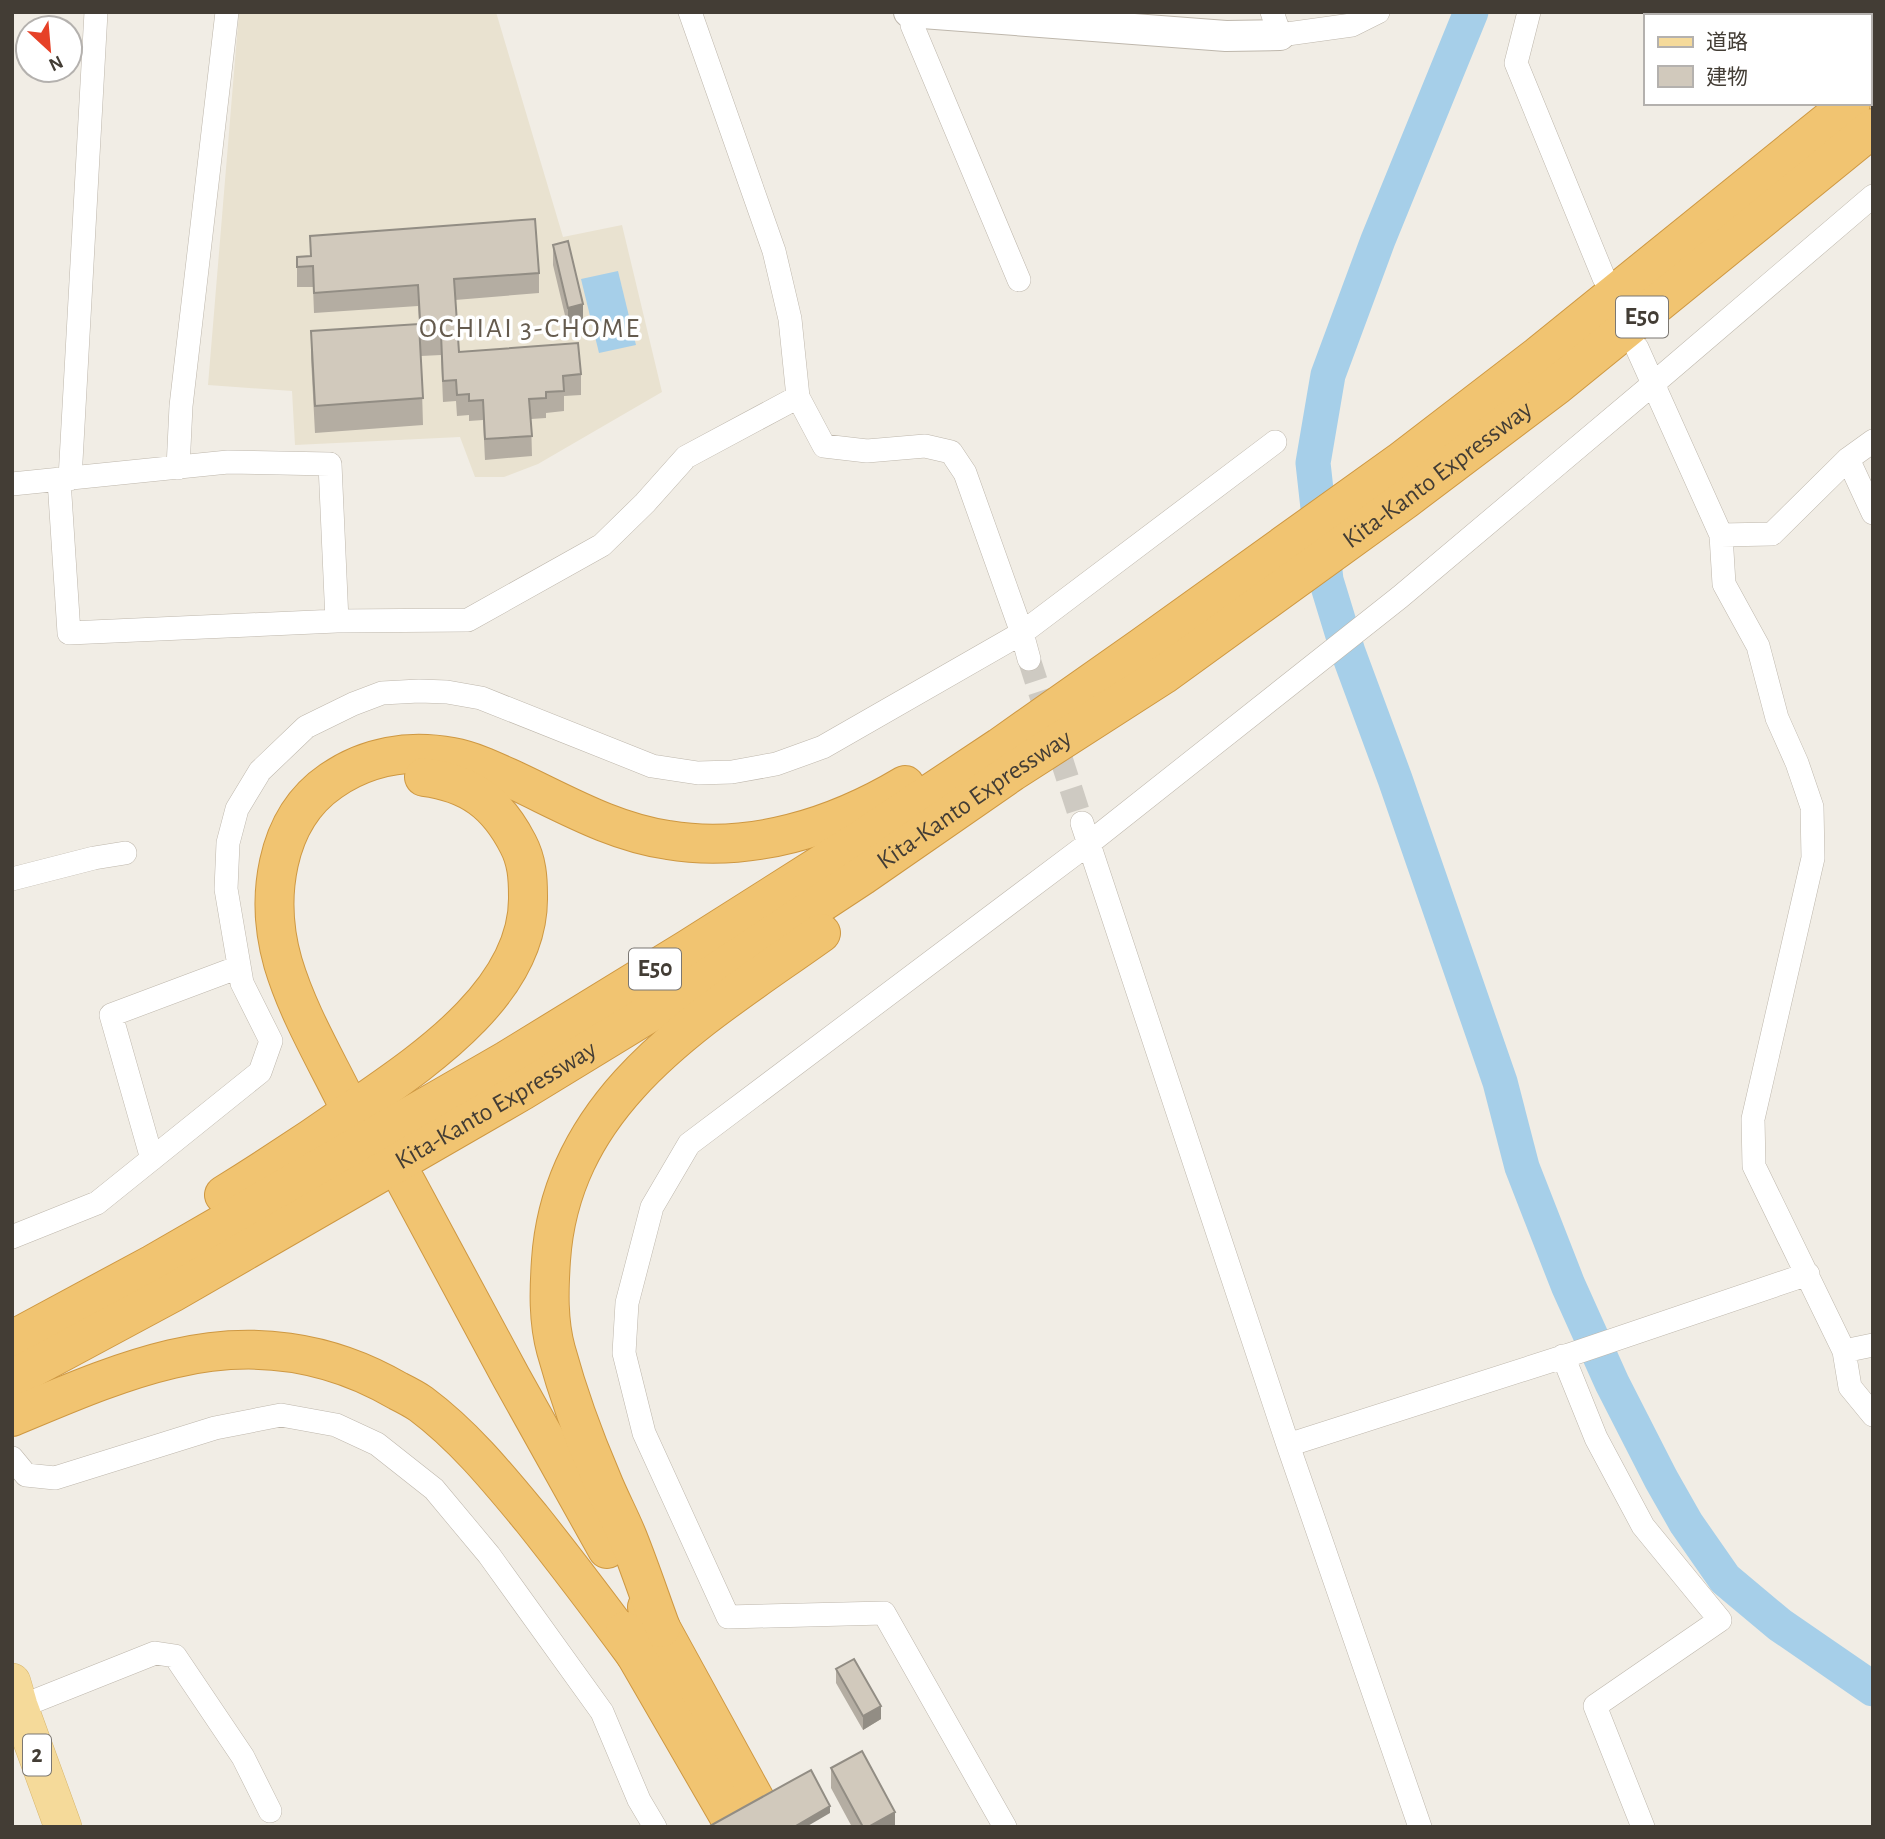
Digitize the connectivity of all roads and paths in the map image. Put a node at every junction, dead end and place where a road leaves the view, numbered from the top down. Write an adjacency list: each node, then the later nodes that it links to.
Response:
1 (96, 12): 22 (street)
2 (227, 12): 21 (street)
3 (690, 12): 17 (street)
4 (909, 12): 5 (street)
5 (916, 12): 8 (street); 14 (street)
6 (1378, 12): 9 (street)
7 (1529, 12): 13 (street)
8 (1094, 20): 9 (street)
9 (1276, 24)
10 (1849, 105): 26 (highway, Kita-Kanto Expressway / E50)
11 (1873, 128): 26 (highway, Kita-Kanto Expressway / E50)
12 (1873, 196): 16 (street)
13 (1604, 278)
14 (1019, 280)
15 (1637, 348): 16 (street)
16 (1653, 384): 25 (street); 31 (street)
17 (798, 397): 27 (street); 28 (street)
18 (1873, 441): 20 (street)
19 (1275, 442): 28 (street)
20 (1848, 459): 24 (street); 25 (street)
21 (178, 468): 22 (street); 27 (street)
22 (65, 479): 23 (street); 27 (street)
23 (12, 484)
24 (1873, 513)
25 (1721, 536): 38 (street)
26 (1278, 572): 30 (highway, Kita-Kanto Expressway / E50); 39 (highway); 40 (highway, Kita-Kanto Expressway / E50)
27 (337, 621)
28 (1022, 633): 29 (street); 34 (street)
29 (1030, 659)
30 (1163, 675): 44 (highway, Kita-Kanto Expressway / E50); 49 (highway)
31 (1085, 833): 47 (street); 57 (street)
32 (125, 853): 33 (street)
33 (12, 879)
34 (239, 967): 35 (street); 35 (street)
35 (152, 1159): 37 (street)
36 (398, 1186): 49 (highway)
37 (12, 1237)
38 (1808, 1275): 42 (street); 43 (street)
39 (12, 1323)
40 (12, 1340)
41 (1873, 1346): 42 (street)
42 (1844, 1351): 45 (street)
43 (1572, 1353): 47 (street); 59 (street)
44 (12, 1379)
45 (1873, 1415)
46 (12, 1416): 49 (highway)
47 (1289, 1445): 58 (street)
48 (12, 1458): 56 (street)
49 (648, 1641): 53 (highway)
50 (14, 1699): 52 (street); 55 (main road, 2)
51 (12, 1756): 54 (main road, 2)
52 (270, 1811)
53 (752, 1826)
54 (38, 1827)
55 (63, 1827)
56 (655, 1827)
57 (1005, 1827)
58 (1420, 1827)
59 (1643, 1827)

